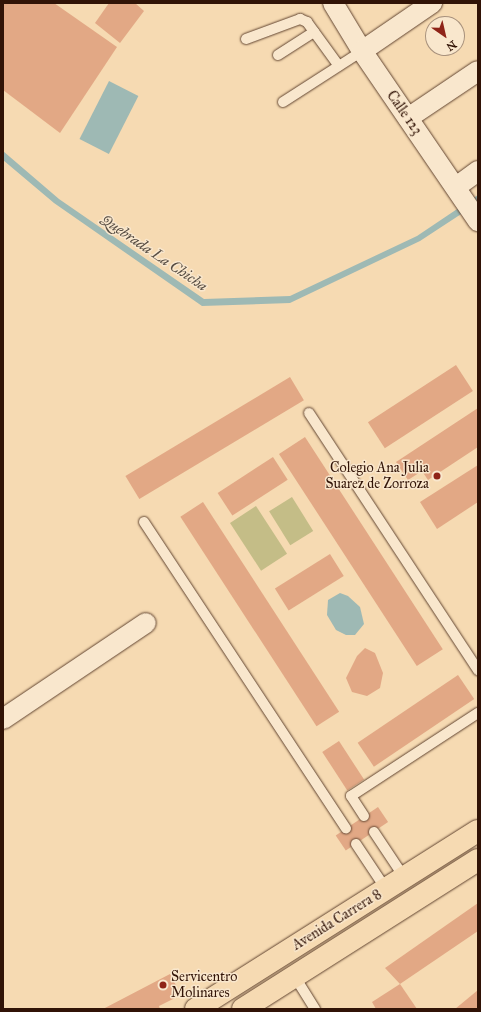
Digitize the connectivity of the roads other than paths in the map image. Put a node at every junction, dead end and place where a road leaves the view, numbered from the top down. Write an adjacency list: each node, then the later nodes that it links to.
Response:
1 (333, 3): 5 (street, Calle 123)
2 (432, 3): 5 (street)
3 (314, 32): 4 (lane); 6 (lane); 7 (lane)
4 (246, 39)
5 (362, 51): 7 (lane); 10 (street, Calle 123)
6 (278, 55)
7 (339, 66): 9 (lane)
8 (478, 71): 10 (street)
9 (283, 102)
10 (408, 118): 12 (street, Calle 123)
11 (478, 171): 12 (street)
12 (456, 187): 13 (street, Calle 123)
13 (478, 220)
14 (309, 413): 17 (lane)
15 (144, 522): 21 (lane)
16 (146, 623): 19 (street)
17 (478, 670)
18 (478, 713): 20 (lane)
19 (3, 720)
20 (364, 816)
21 (346, 828)
22 (478, 831): 26 (main road, Avenida Carrera 8)
23 (374, 832): 26 (lane)
24 (356, 844): 27 (lane)
25 (478, 860): 28 (main road, Avenida Carrera 8)
26 (404, 877): 27 (main road, Avenida Carrera 8)
27 (386, 889): 29 (main road, Avenida Carrera 8)
28 (295, 976): 30 (main road, Avenida Carrera 8); 31 (lane)
29 (196, 1009)
30 (243, 1009)
31 (315, 1009)

